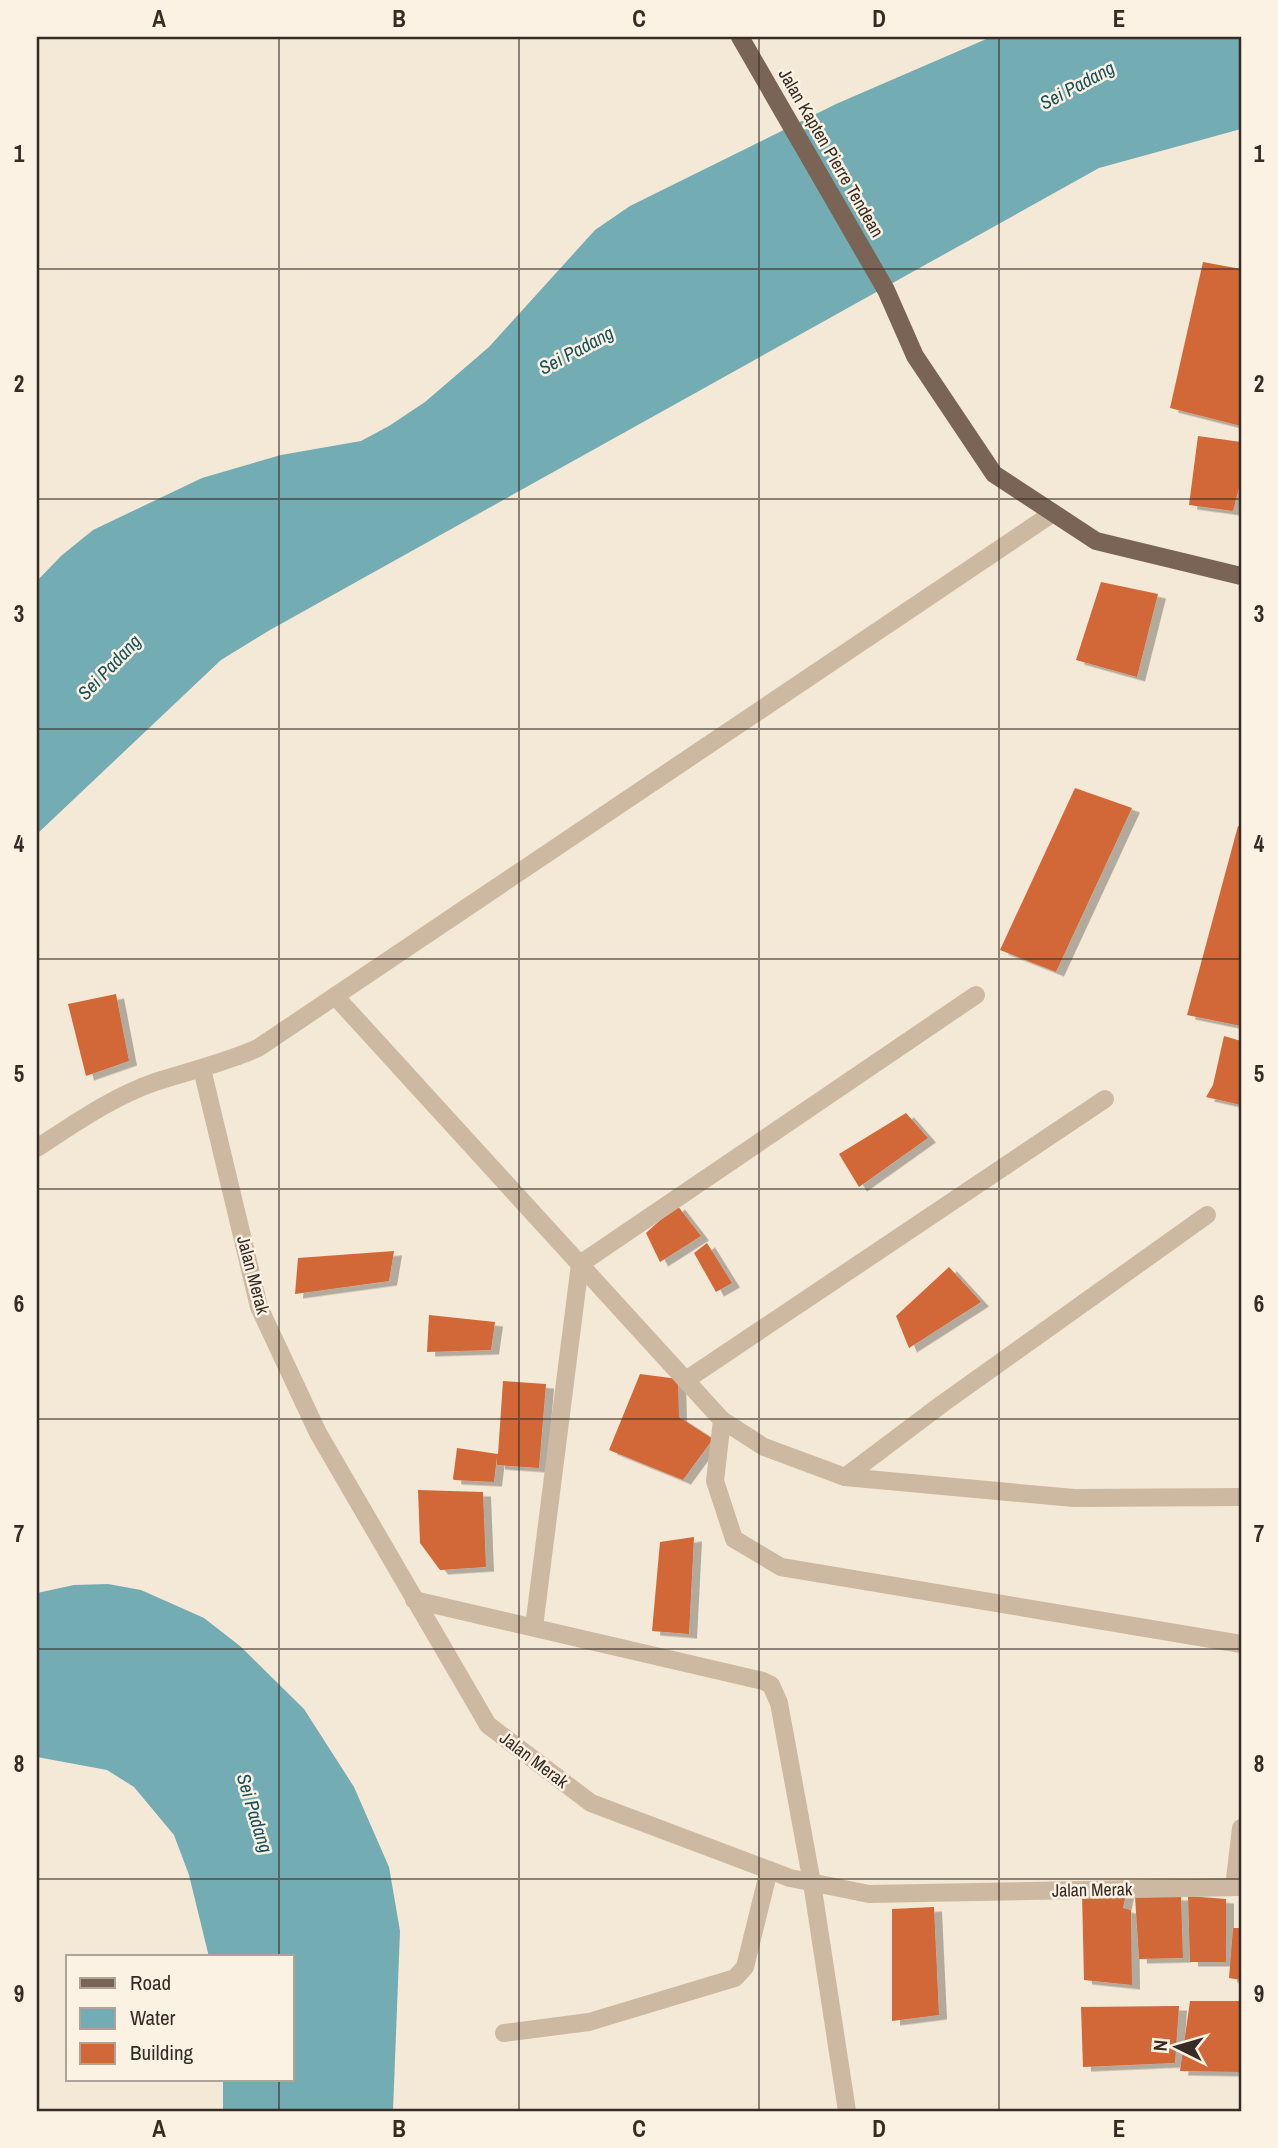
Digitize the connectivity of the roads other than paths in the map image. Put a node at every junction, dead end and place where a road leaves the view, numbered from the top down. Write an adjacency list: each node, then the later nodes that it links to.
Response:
1 (740, 37): 2 (main road, Jalan Kapten Pierre Tendean)
2 (1053, 513): 3 (main road, Jalan Kapten Pierre Tendean); 5 (street)
3 (1241, 576)
4 (976, 995): 10 (street)
5 (335, 996): 6 (street); 10 (street)
6 (202, 1069): 8 (street); 15 (street, Jalan Merak)
7 (1105, 1099): 11 (street)
8 (37, 1148)
9 (1208, 1216): 13 (street)
10 (580, 1264): 11 (street); 16 (street)
11 (686, 1380): 12 (street)
12 (722, 1420): 13 (street); 17 (street)
13 (845, 1476): 14 (street)
14 (1241, 1497)
15 (414, 1600): 16 (street); 19 (street, Jalan Merak)
16 (534, 1627): 20 (street)
17 (1241, 1644)
18 (1241, 1828): 21 (street)
19 (769, 1870): 20 (street, Jalan Merak); 22 (street)
20 (813, 1883): 21 (street, Jalan Merak); 23 (street)
21 (1238, 1887)
22 (504, 2034)
23 (847, 2111)

